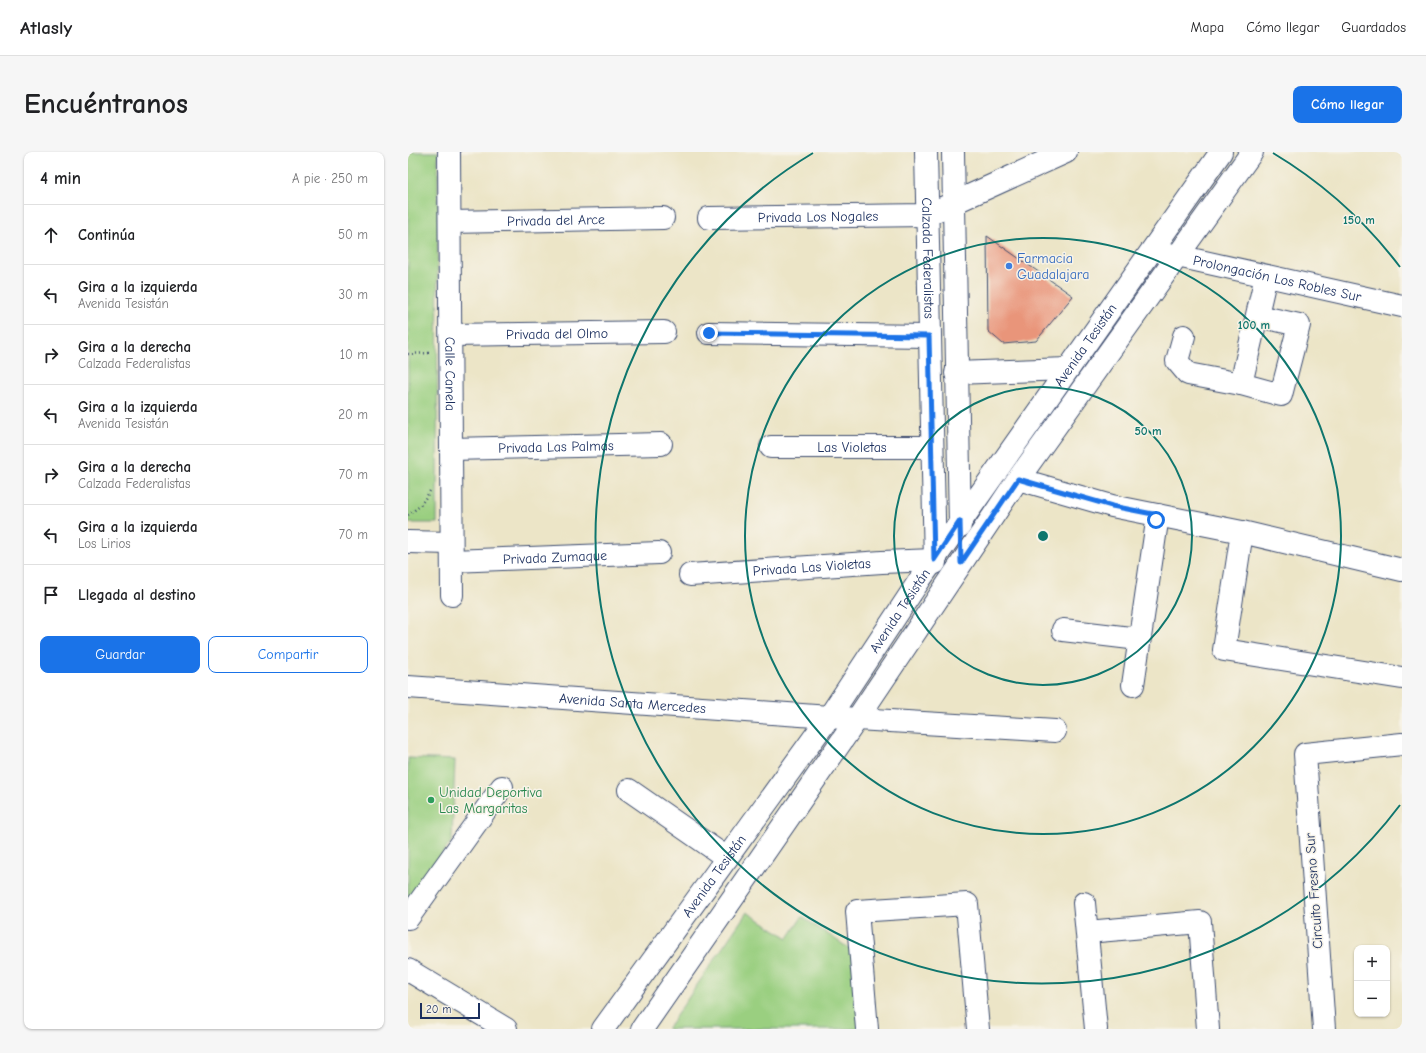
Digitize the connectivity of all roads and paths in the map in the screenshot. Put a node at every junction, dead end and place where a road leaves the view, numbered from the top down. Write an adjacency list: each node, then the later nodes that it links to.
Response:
1 (450, 152): 11 (street, Calle Canela)
2 (926, 152): 8 (street, Calzada Federalistas)
3 (953, 152): 7 (street, Calzada Federalistas)
4 (1066, 152): 7 (street)
5 (1221, 152): 12 (street, Avenida Tesistán)
6 (1252, 152): 13 (street, Avenida Tesistán)
7 (954, 203): 8 (street); 25 (street, Calzada Federalistas)
8 (927, 215): 10 (street, Privada Los Nogales); 20 (street, Calzada Federalistas)
9 (663, 218): 11 (street, Privada del Arce)
10 (709, 218)
11 (450, 222): 19 (street, Calle Canela)
12 (1153, 250): 13 (street, Prolongación Los Robles Sur); 24 (street, Avenida Tesistán)
13 (1177, 256): 14 (street, Prolongación Los Robles Sur); 31 (street, Avenida Tesistán)
14 (1266, 276): 15 (street, Prolongación Los Robles Sur); 16 (street)
15 (1402, 306)
16 (1258, 316): 26 (street); 26 (street)
17 (664, 332): 19 (street, Privada del Olmo)
18 (709, 333): 20 (street)
19 (451, 335): 30 (street, Calle Canela)
20 (929, 336): 29 (street, Calzada Federalistas)
21 (1184, 336): 26 (street)
22 (434, 353): 23 (path)
23 (408, 354)
24 (1068, 369): 25 (street); 33 (street, Avenida Tesistán)
25 (956, 373): 33 (street, Calzada Federalistas)
26 (1241, 384)
27 (661, 444): 30 (street, Privada Las Palmas)
28 (772, 447): 29 (street, Las Violetas)
29 (932, 447): 38 (street, Calzada Federalistas)
30 (451, 450): 36 (street, Calle Canela)
31 (1018, 479): 32 (street); 39 (street, Avenida Tesistán)
32 (1158, 515): 34 (street); 45 (street)
33 (960, 521): 38 (street, Avenida Tesistán); 39 (street, Calzada Federalistas)
34 (1242, 532): 40 (street); 46 (street)
35 (408, 542): 36 (street, Privada Zumaque)
36 (452, 552): 37 (street, Privada Zumaque); 42 (street, Calle Canela)
37 (659, 553)
38 (934, 560): 41 (street, Privada Las Violetas); 43 (street, Calzada Federalistas); 49 (street, Avenida Tesistán)
39 (961, 563): 43 (street, Avenida Tesistán)
40 (1402, 570)
41 (690, 575)
42 (452, 595)
43 (935, 603): 50 (street, Avenida Tesistán)
44 (1062, 630): 45 (street)
45 (1139, 639): 47 (street)
46 (1402, 678)
47 (1132, 685)
48 (408, 687): 49 (street, Avenida Santa Mercedes)
49 (829, 717): 50 (street, Avenida Santa Mercedes); 55 (street, Avenida Tesistán)
50 (857, 719): 51 (street, Avenida Santa Mercedes); 62 (street, Avenida Tesistán)
51 (1055, 731)
52 (1402, 744): 67 (street, Circuito Fresno Sur)
53 (502, 787): 57 (street)
54 (629, 790): 55 (street)
55 (727, 858): 61 (street, Avenida Tesistán)
56 (1084, 903): 58 (street)
57 (408, 918)
58 (1087, 932): 65 (street); 66 (street)
59 (408, 970): 60 (street)
60 (506, 1029)
61 (603, 1029)
62 (642, 1029)
63 (867, 1029): 64 (street)
64 (978, 1029)
65 (1096, 1029)
66 (1208, 1029)
67 (1324, 1029)

